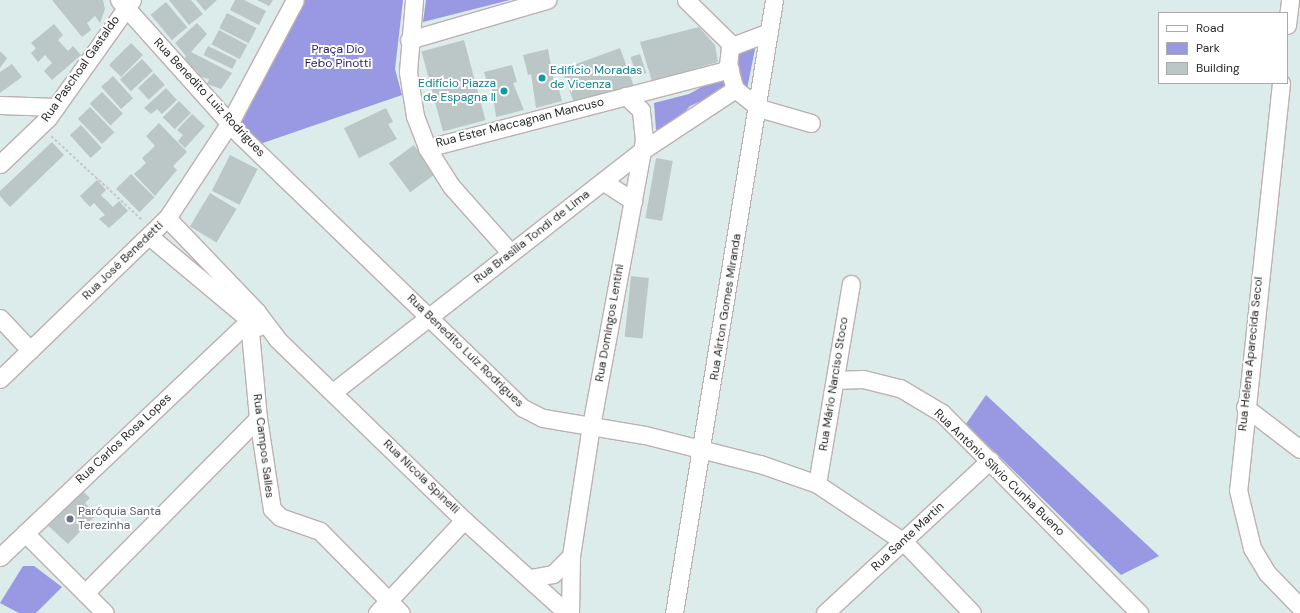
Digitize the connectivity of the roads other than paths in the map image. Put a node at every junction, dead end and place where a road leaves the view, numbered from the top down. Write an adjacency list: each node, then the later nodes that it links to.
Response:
1 (295, 0): 20 (street, Rua José Benedetti)
2 (414, 0): 10 (street)
3 (547, 0): 10 (street)
4 (686, 0): 11 (street)
5 (774, 0): 9 (street, Rua Aírton Gomes Miranda)
6 (1290, 0): 8 (street)
7 (125, 2): 17 (street, Rua Paschoal Gastaldo); 20 (street, Rua Benedito Luiz Rodrigues)
8 (1288, 17)
9 (769, 32): 11 (street); 18 (street, Rua Aírton Gomes Miranda)
10 (408, 40): 21 (street)
11 (732, 45): 12 (street)
12 (730, 69): 14 (street); 15 (street, Rua Ester Maccagnan Mancuso)
13 (1281, 84): 37 (street, Rua Helena Aparecida Secol)
14 (735, 89): 18 (street); 22 (street, Rua Brasília Tondi de Lima)
15 (626, 96): 21 (street, Rua Ester Maccagnan Mancuso); 22 (street, Rua Domingos Lentini)
16 (0, 105): 17 (street)
17 (56, 107): 23 (street, Rua Paschoal Gastaldo)
18 (759, 108): 19 (street); 41 (street, Rua Aírton Gomes Miranda)
19 (811, 123)
20 (229, 124): 26 (street, Rua José Benedetti); 32 (street, Rua Benedito Luiz Rodrigues)
21 (427, 148): 28 (street)
22 (643, 150): 24 (street, Rua Brasília Tondi de Lima); 25 (street, Rua Domingos Lentini)
23 (0, 164)
24 (604, 182): 25 (street); 28 (street, Rua Brasília Tondi de Lima)
25 (633, 201): 39 (street, Rua Domingos Lentini)
26 (167, 218): 27 (street, Rua José Benedetti); 30 (street, Rua Nicola Spinelli)
27 (152, 234): 30 (street, Rua Nicola Spinelli); 33 (street, Rua José Benedetti)
28 (509, 252): 32 (street, Rua Brasília Tondi de Lima)
29 (851, 284): 35 (street, Rua Mário Narciso Stoco)
30 (253, 316): 36 (street, Rua Nicola Spinelli); 38 (street, Rua Campos Salles); 45 (street, Rua Carlos Rosa Lopes)
31 (0, 318): 33 (street)
32 (431, 318): 36 (street, Rua Brasília Tondi de Lima); 39 (street, Rua Benedito Luiz Rodrigues)
33 (30, 350): 34 (street, Rua José Benedetti)
34 (0, 379)
35 (835, 380): 42 (street, Rua Antônio Sílvio Cunha Bueno); 43 (street, Rua Mário Narciso Stoco)
36 (333, 392): 44 (street, Rua Nicola Spinelli)
37 (1245, 407): 40 (street); 52 (street, Rua Helena Aparecida Secol)
38 (258, 418): 50 (street); 51 (street, Rua Campos Salles)
39 (591, 426): 41 (street, Rua Benedito Luiz Rodrigues); 47 (street, Rua Domingos Lentini)
40 (1300, 449)
41 (702, 450): 43 (street, Rua Benedito Luiz Rodrigues); 56 (street, Rua Aírton Gomes Miranda)
42 (990, 460): 46 (street, Rua Sante Martin); 59 (street, Rua Antônio Sílvio Cunha Bueno)
43 (818, 484): 46 (street, Rua Benedito Luiz Rodrigues)
44 (464, 520): 49 (street, Rua Nicola Spinelli); 51 (street)
45 (25, 533): 48 (street, Rua Carlos Rosa Lopes); 50 (street)
46 (904, 542): 57 (street, Rua Sante Martin); 58 (street, Rua Benedito Luiz Rodrigues)
47 (572, 556): 49 (street); 55 (street, Rua Domingos Lentini)
48 (0, 557)
49 (530, 578): 55 (street, Rua Nicola Spinelli)
50 (85, 593): 53 (street)
51 (382, 607): 54 (street, Rua Campos Salles)
52 (1300, 607)
53 (105, 613)
54 (401, 613)
55 (569, 613)
56 (674, 613)
57 (825, 613)
58 (972, 613)
59 (1139, 613)

